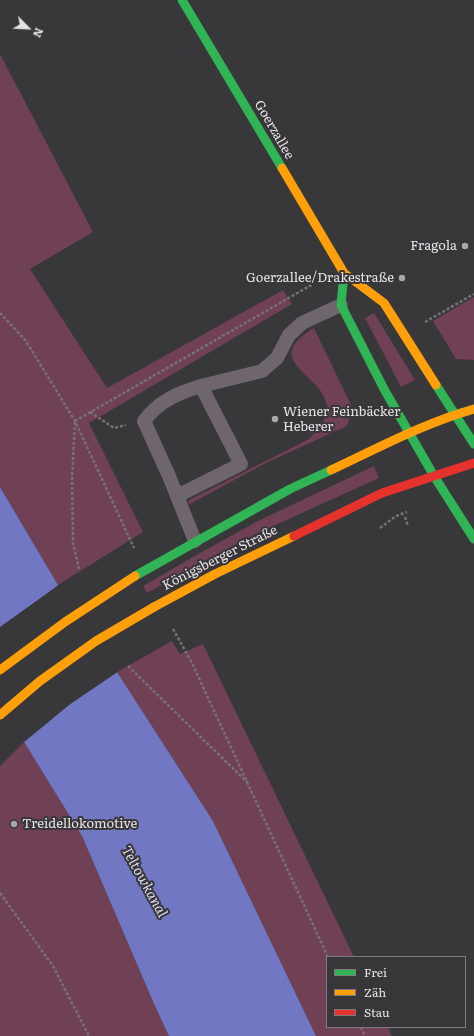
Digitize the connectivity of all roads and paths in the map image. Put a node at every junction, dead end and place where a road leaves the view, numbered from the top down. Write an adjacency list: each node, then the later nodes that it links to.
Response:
1 (182, 0): 2 (main road, Goerzallee)
2 (344, 273): 5 (main road); 11 (main road, Goerzallee)
3 (313, 284): 10 (path)
4 (474, 294): 7 (path)
5 (341, 304): 8 (lane); 14 (main road)
6 (0, 312): 12 (path)
7 (425, 322)
8 (201, 386): 13 (lane); 18 (lane)
9 (474, 409): 11 (main road, Königsberger Straße)
10 (90, 412): 12 (path); 13 (path)
11 (456, 414): 14 (main road, Königsberger Straße); 15 (main road, Goerzallee)
12 (75, 421): 25 (path); 26 (path)
13 (144, 421): 18 (lane)
14 (410, 434): 17 (main road); 24 (main road, Königsberger Straße)
15 (474, 444)
16 (474, 463): 17 (main road, Königsberger Straße)
17 (434, 476): 23 (main road); 30 (main road, Königsberger Straße, bridge)
18 (177, 496): 24 (lane)
19 (396, 516): 22 (path)
20 (405, 517): 21 (path)
21 (408, 526)
22 (380, 528)
23 (474, 539)
24 (196, 541): 29 (main road, Königsberger Straße, bridge)
25 (134, 548)
26 (79, 569)
27 (173, 629): 31 (path)
28 (128, 666): 31 (path)
29 (0, 670)
30 (0, 715)
31 (248, 783): 33 (path)
32 (0, 893): 34 (path)
33 (328, 956)
34 (89, 1036)

